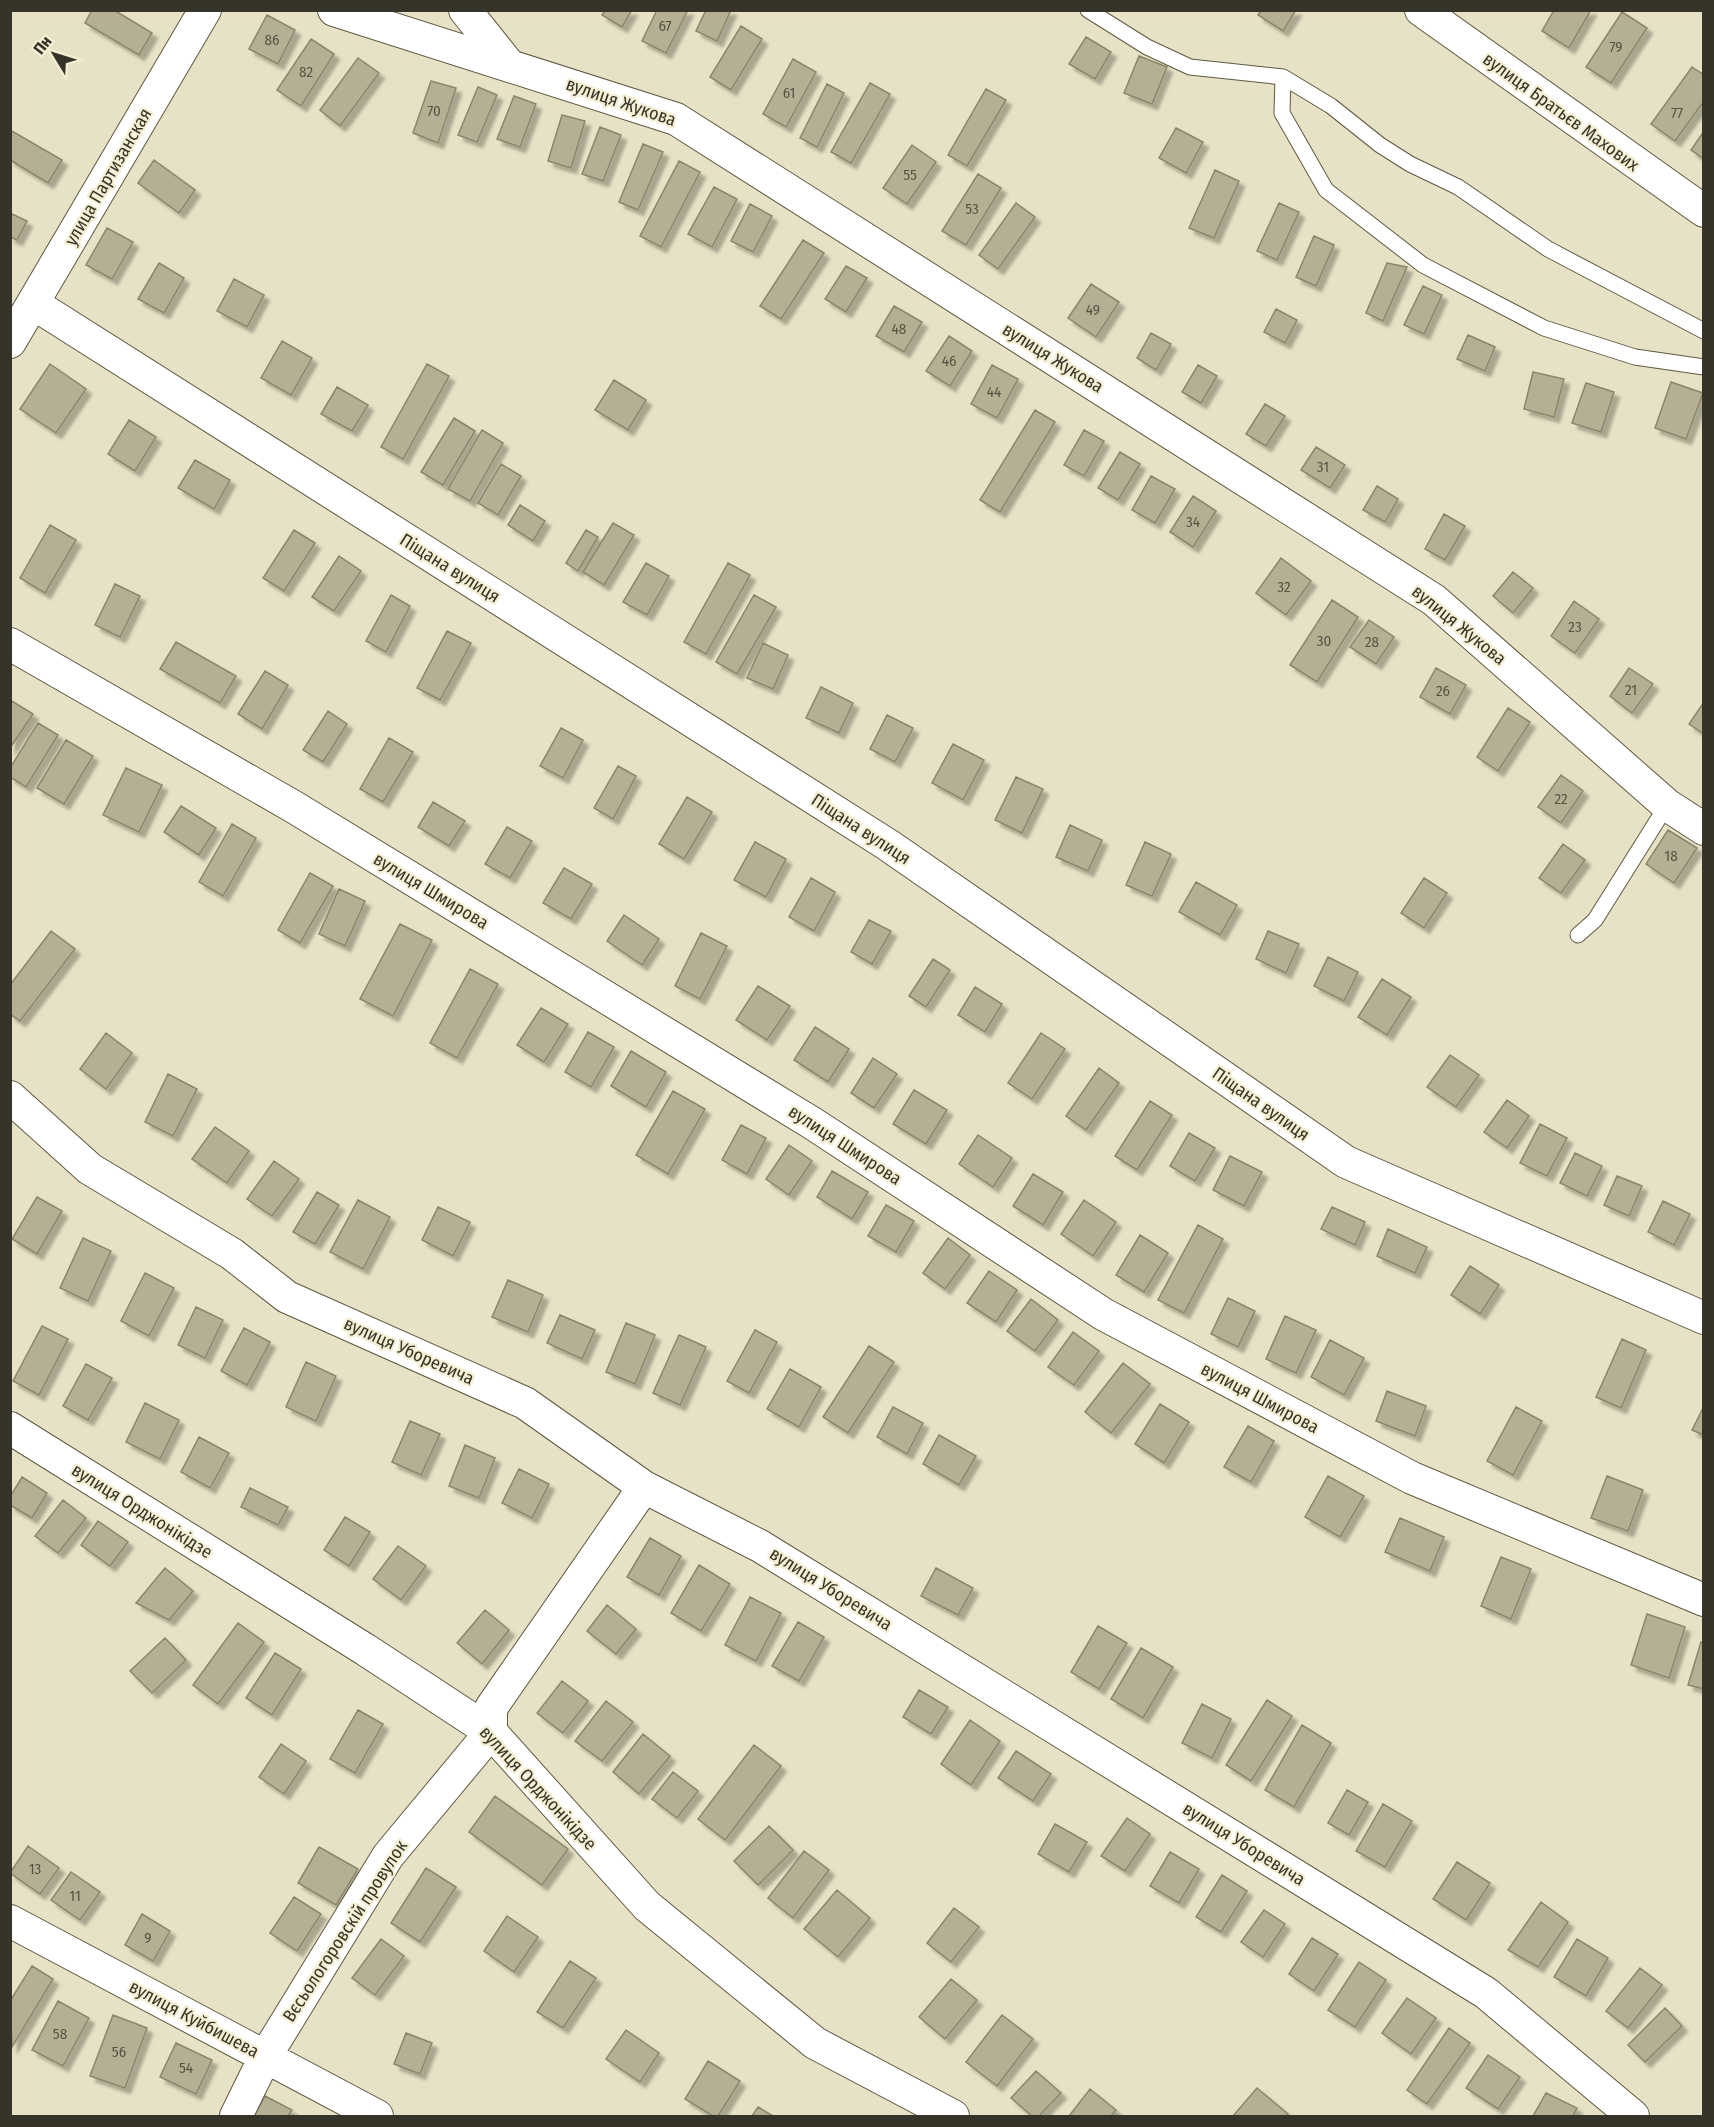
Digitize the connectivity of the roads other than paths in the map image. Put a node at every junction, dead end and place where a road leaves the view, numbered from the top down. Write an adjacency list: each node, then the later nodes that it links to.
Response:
1 (205, 10): 9 (street, улица Партизанская)
2 (334, 10): 6 (street, вулиця Жукова)
3 (465, 10): 6 (street)
4 (1088, 10): 7 (lane)
5 (1421, 10): 8 (street, вулиця Братьєв Махових)
6 (508, 65): 14 (street, вулиця Жукова)
7 (1282, 77): 10 (lane); 12 (lane)
8 (1704, 211)
9 (34, 304): 11 (street, улица Партизанская); 18 (street, Піщана вулиця)
10 (1704, 331)
11 (10, 342)
12 (1704, 367)
13 (10, 644): 21 (street, вулиця Шмирова)
14 (1667, 804): 15 (street, вулиця Жукова); 16 (lane)
15 (1704, 829)
16 (1578, 935)
17 (10, 1097): 20 (street, вулиця Уборевича)
18 (1704, 1318)
19 (10, 1428): 22 (street, вулиця Орджонікідзе)
20 (644, 1487): 22 (street); 28 (street, вулиця Уборевича)
21 (1704, 1600)
22 (491, 1732): 24 (street, Вєсьологоровскій провулок); 27 (street, вулиця Орджонікідзе)
23 (10, 1921): 24 (street, вулиця Куйбишева)
24 (265, 2057): 25 (street, Вєсьологоровскій провулок); 26 (street, вулиця Куйбишева)
25 (236, 2116)
26 (377, 2116)
27 (952, 2116)
28 (1633, 2116)

